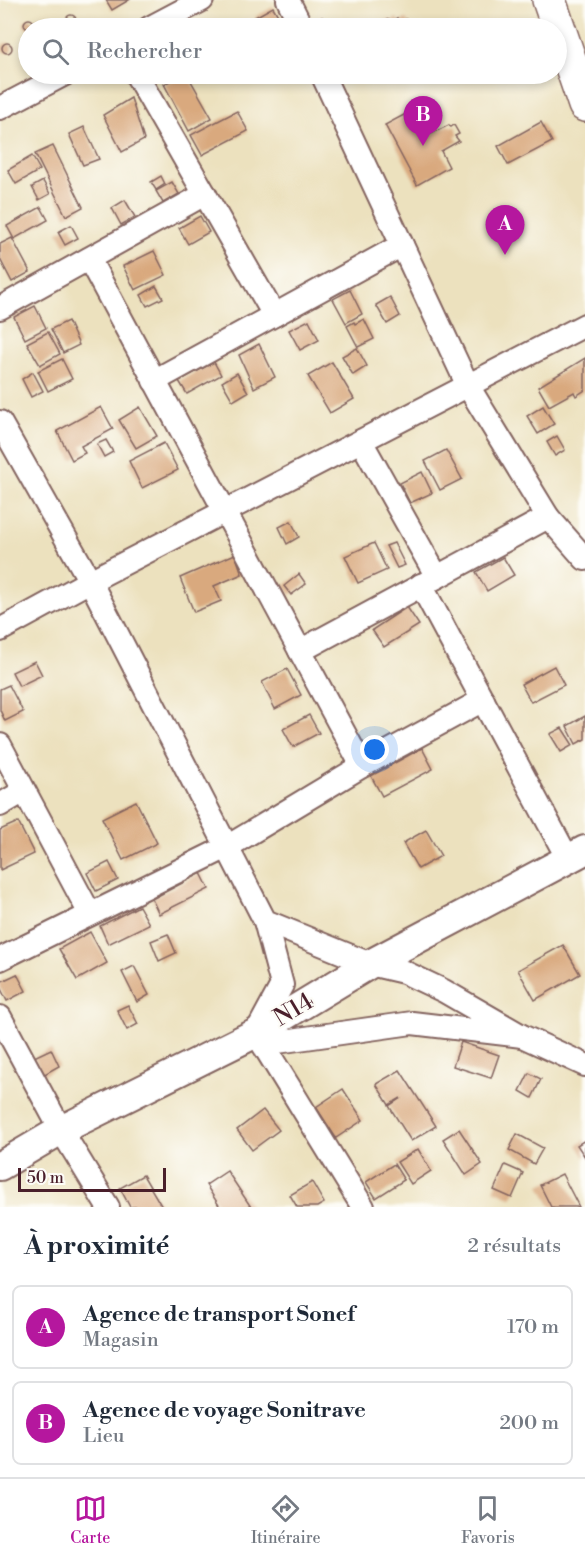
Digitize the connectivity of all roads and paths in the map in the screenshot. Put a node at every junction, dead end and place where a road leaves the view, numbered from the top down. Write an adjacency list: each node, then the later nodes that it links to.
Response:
1 (202, 0): 4 (street)
2 (288, 0): 5 (street)
3 (549, 0): 6 (highway)
4 (168, 18)
5 (297, 18)
6 (555, 18)
7 (567, 52): 11 (highway)
8 (46, 84): 12 (street)
9 (142, 84): 13 (street)
10 (327, 84): 14 (street)
11 (585, 105)
12 (0, 108)
13 (205, 194): 15 (street); 17 (street)
14 (402, 245): 17 (street); 20 (street)
15 (88, 259): 16 (street); 19 (street)
16 (0, 308)
17 (274, 315): 19 (street)
18 (585, 325): 20 (street)
19 (154, 381): 23 (street)
20 (468, 386): 22 (street); 24 (street)
21 (0, 422): 26 (street)
22 (361, 441): 23 (street); 27 (street)
23 (225, 511): 26 (street); 29 (street)
24 (548, 517): 25 (street); 27 (street)
25 (585, 559)
26 (90, 581): 28 (street); 35 (street)
27 (429, 581): 29 (street); 30 (street)
28 (0, 630)
29 (300, 651): 32 (street)
30 (483, 700): 32 (street); 36 (street)
31 (0, 745): 33 (street)
32 (362, 766): 35 (street)
33 (24, 791): 34 (street); 37 (street)
34 (0, 805)
35 (227, 847): 37 (street); 38 (street)
36 (576, 854): 40 (main road, N14)
37 (90, 914): 39 (street)
38 (265, 921): 40 (street); 43 (street)
39 (0, 958)
40 (370, 964): 42 (street); 43 (main road, N14)
41 (0, 1017): 45 (street)
42 (522, 1036): 43 (street); 44 (street)
43 (259, 1038): 45 (main road, N14); 48 (street)
44 (585, 1065)
45 (61, 1130): 46 (main road, N14); 47 (street)
46 (0, 1166)
47 (108, 1207)
48 (363, 1207)

